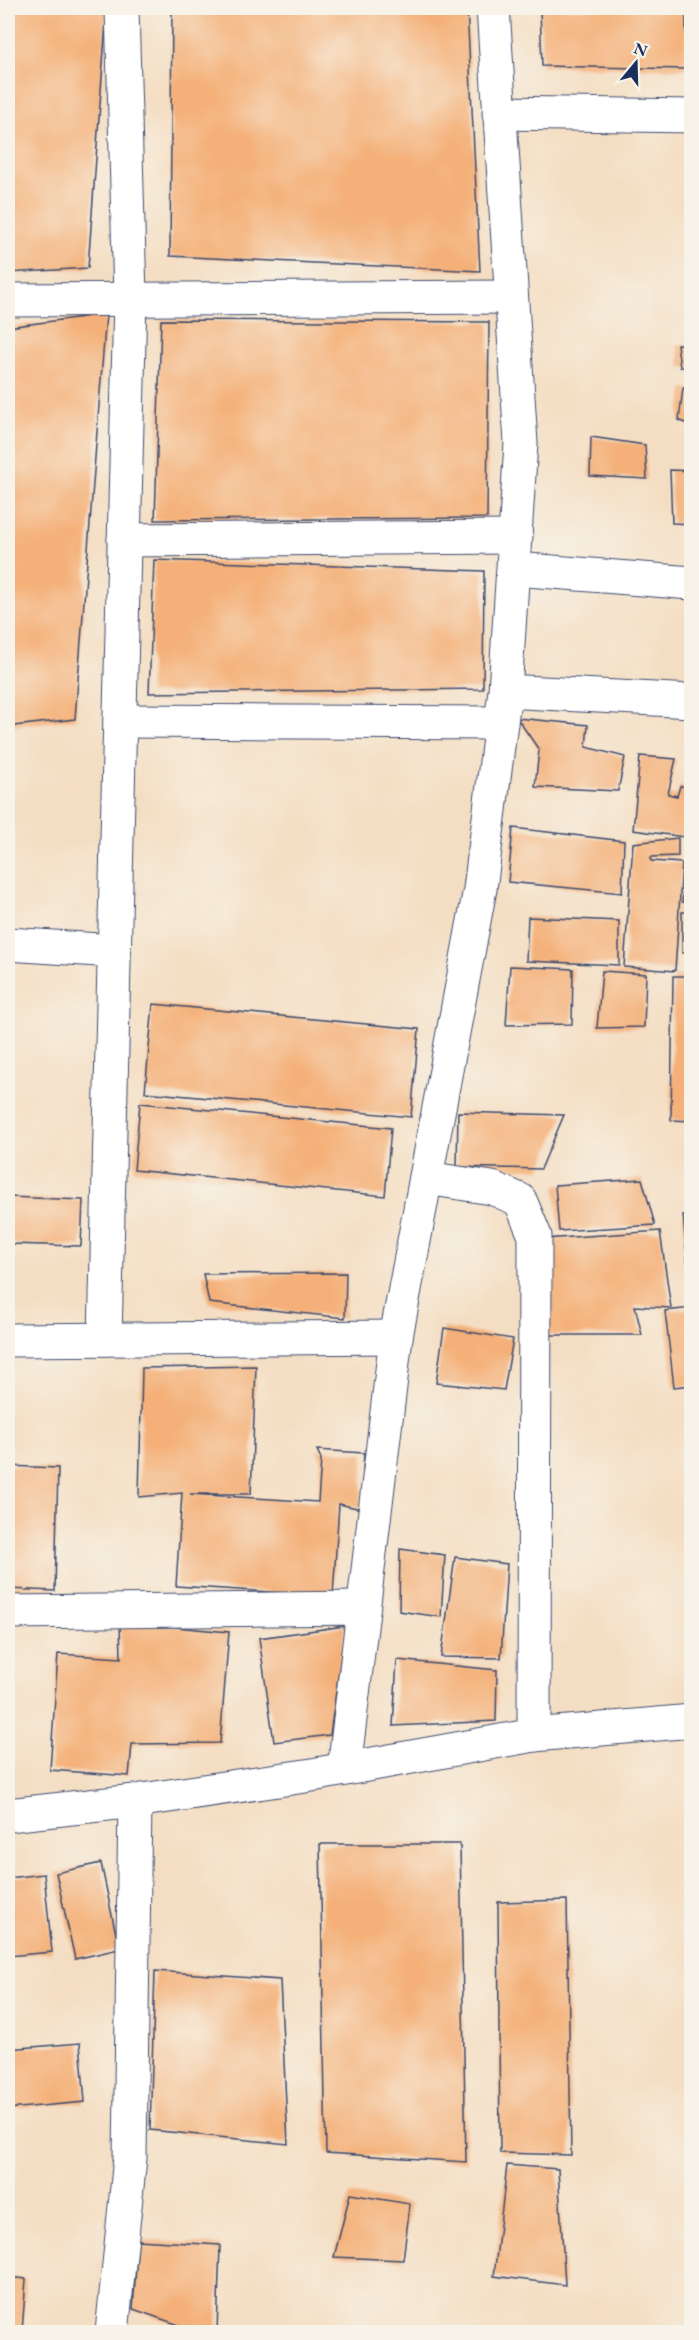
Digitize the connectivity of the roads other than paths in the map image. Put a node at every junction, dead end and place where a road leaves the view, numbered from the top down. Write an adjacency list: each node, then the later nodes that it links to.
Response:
1 (122, 8): 5 (street)
2 (493, 8): 3 (street)
3 (499, 113): 4 (street); 6 (street)
4 (692, 116)
5 (130, 297): 6 (street); 7 (street); 9 (street)
6 (511, 297): 8 (street)
7 (8, 300)
8 (516, 537): 9 (street); 10 (street)
9 (124, 540): 14 (street)
10 (515, 569): 11 (street); 12 (street)
11 (692, 583)
12 (506, 691): 13 (street); 15 (street)
13 (692, 701)
14 (120, 721): 15 (street); 17 (street)
15 (501, 723): 18 (street)
16 (8, 944): 17 (street)
17 (114, 951): 21 (street)
18 (426, 1178): 19 (street); 25 (street)
19 (396, 1337): 21 (street); 22 (street)
20 (8, 1340): 21 (street)
21 (105, 1340)
22 (363, 1608): 23 (street); 26 (street)
23 (8, 1612)
24 (692, 1721): 25 (street)
25 (534, 1735): 26 (street)
26 (344, 1769): 27 (street)
27 (135, 1801): 28 (street); 29 (street)
28 (8, 1815)
29 (112, 2332)

